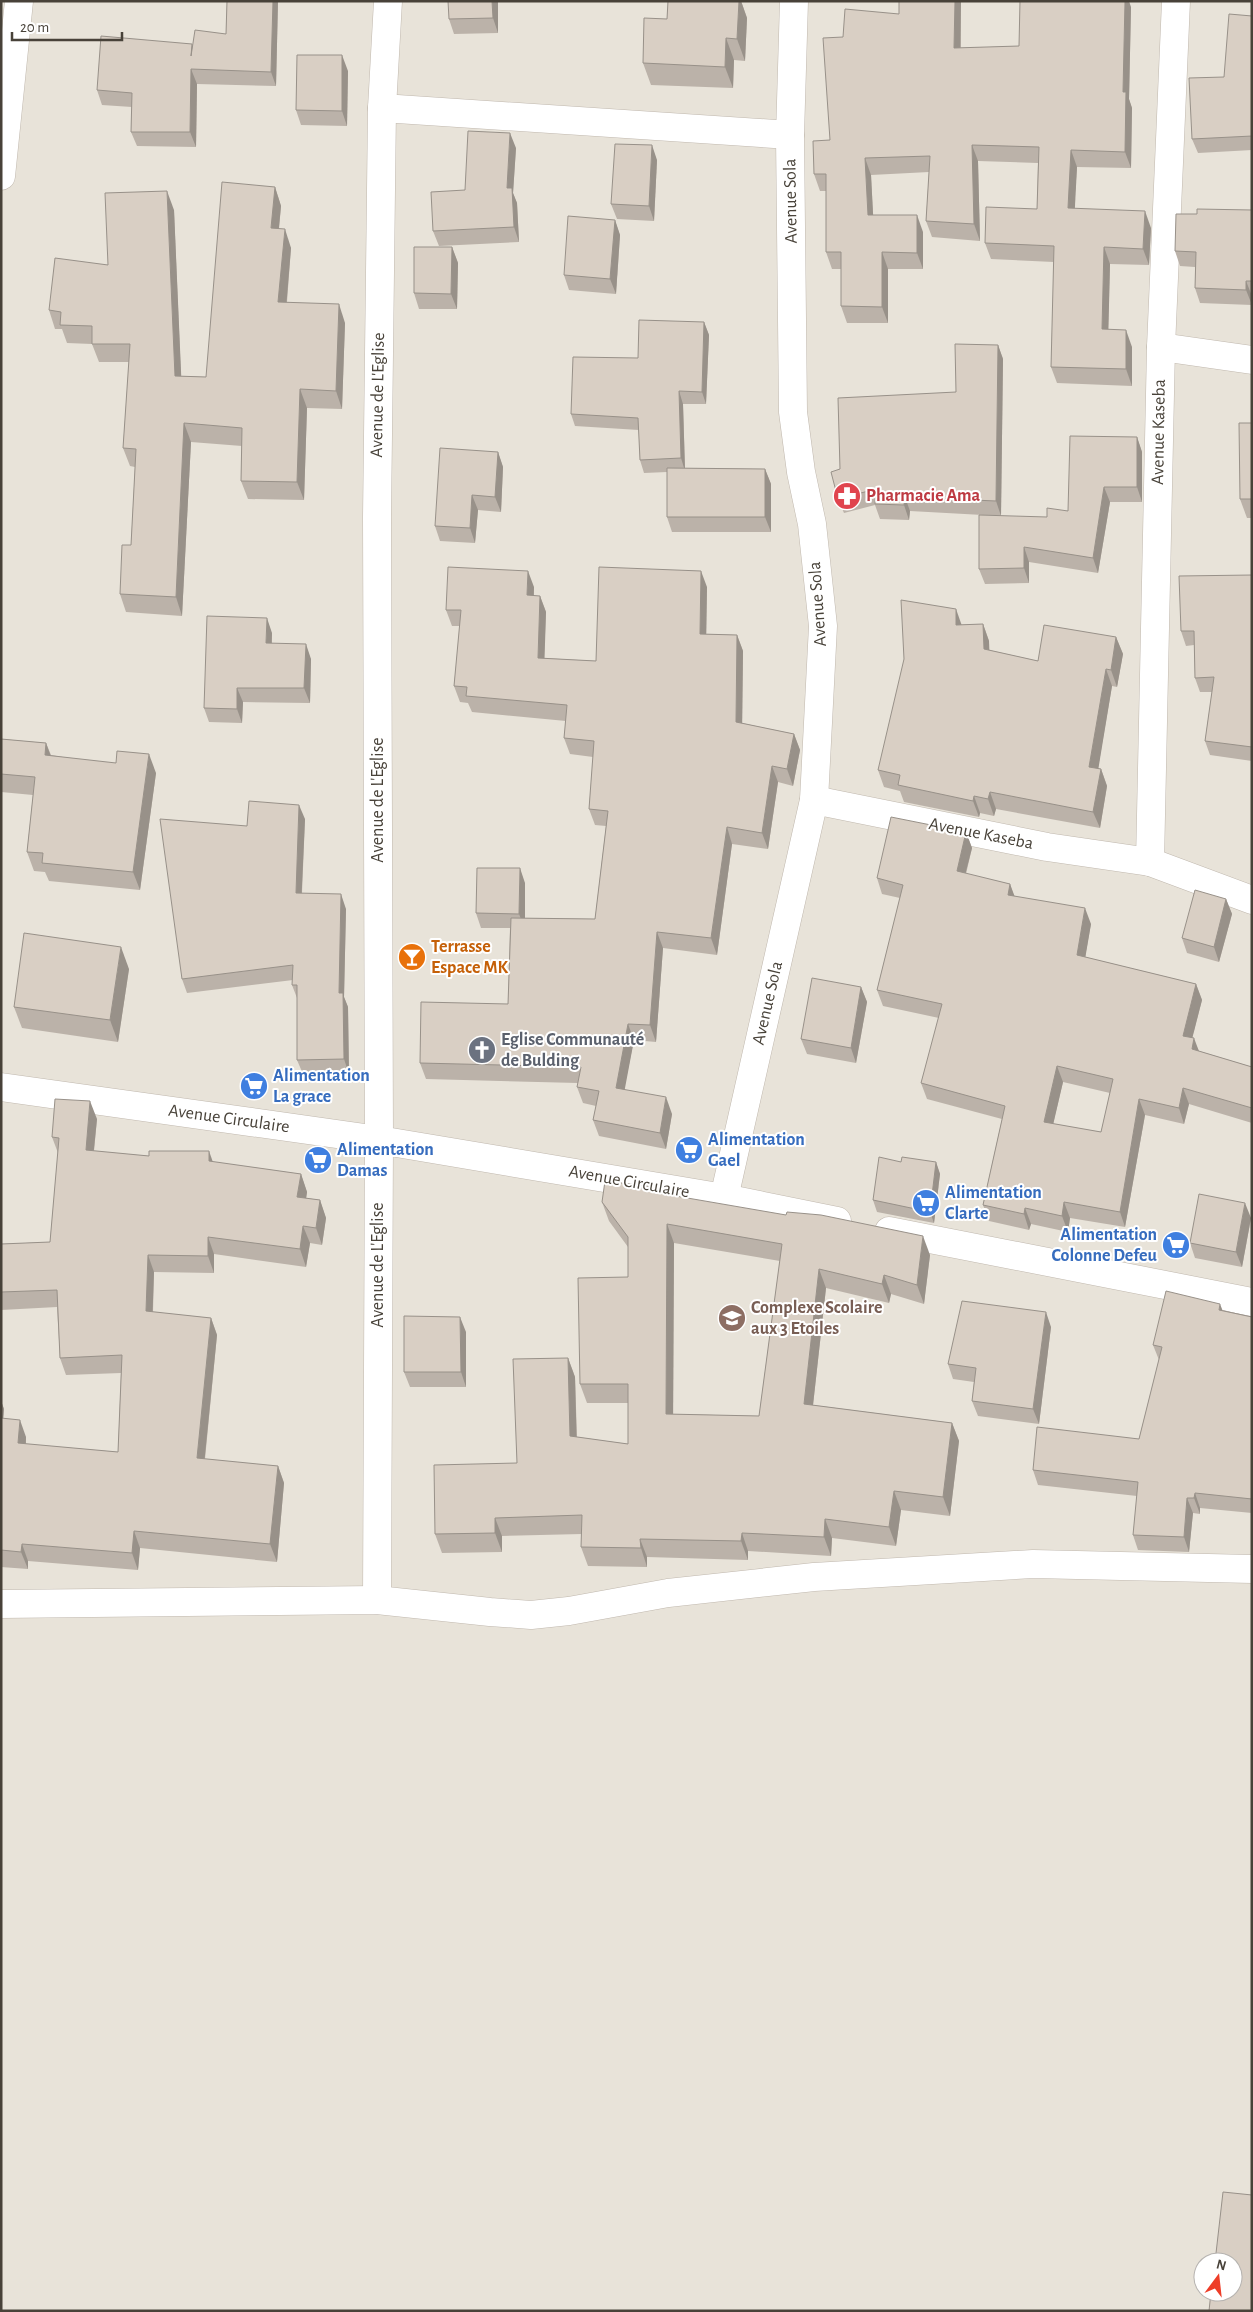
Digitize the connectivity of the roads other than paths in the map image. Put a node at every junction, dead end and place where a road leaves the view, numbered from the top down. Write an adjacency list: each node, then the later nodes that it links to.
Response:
1 (19, 1): 7 (street)
2 (388, 1): 5 (street, Avenue de L'Eglise)
3 (794, 1): 6 (street, Avenue Sola)
4 (1176, 1): 8 (street, Avenue Kaseba)
5 (382, 108): 6 (street); 14 (street, Avenue de L'Eglise)
6 (790, 135): 10 (street, Avenue Sola)
7 (1, 176)
8 (1161, 347): 9 (street); 11 (street, Avenue Kaseba)
9 (1252, 360)
10 (814, 800): 11 (street, Avenue Kaseba); 15 (street, Avenue Sola)
11 (1150, 862): 12 (street, Avenue Kaseba)
12 (1252, 900)
13 (1, 1087): 14 (street, Avenue Circulaire)
14 (379, 1140): 15 (street, Avenue Circulaire); 18 (street, Avenue de L'Eglise)
15 (724, 1198): 16 (street, Avenue Circulaire)
16 (1252, 1302)
17 (1252, 1568): 18 (street)
18 (377, 1600): 19 (street)
19 (1, 1604)

